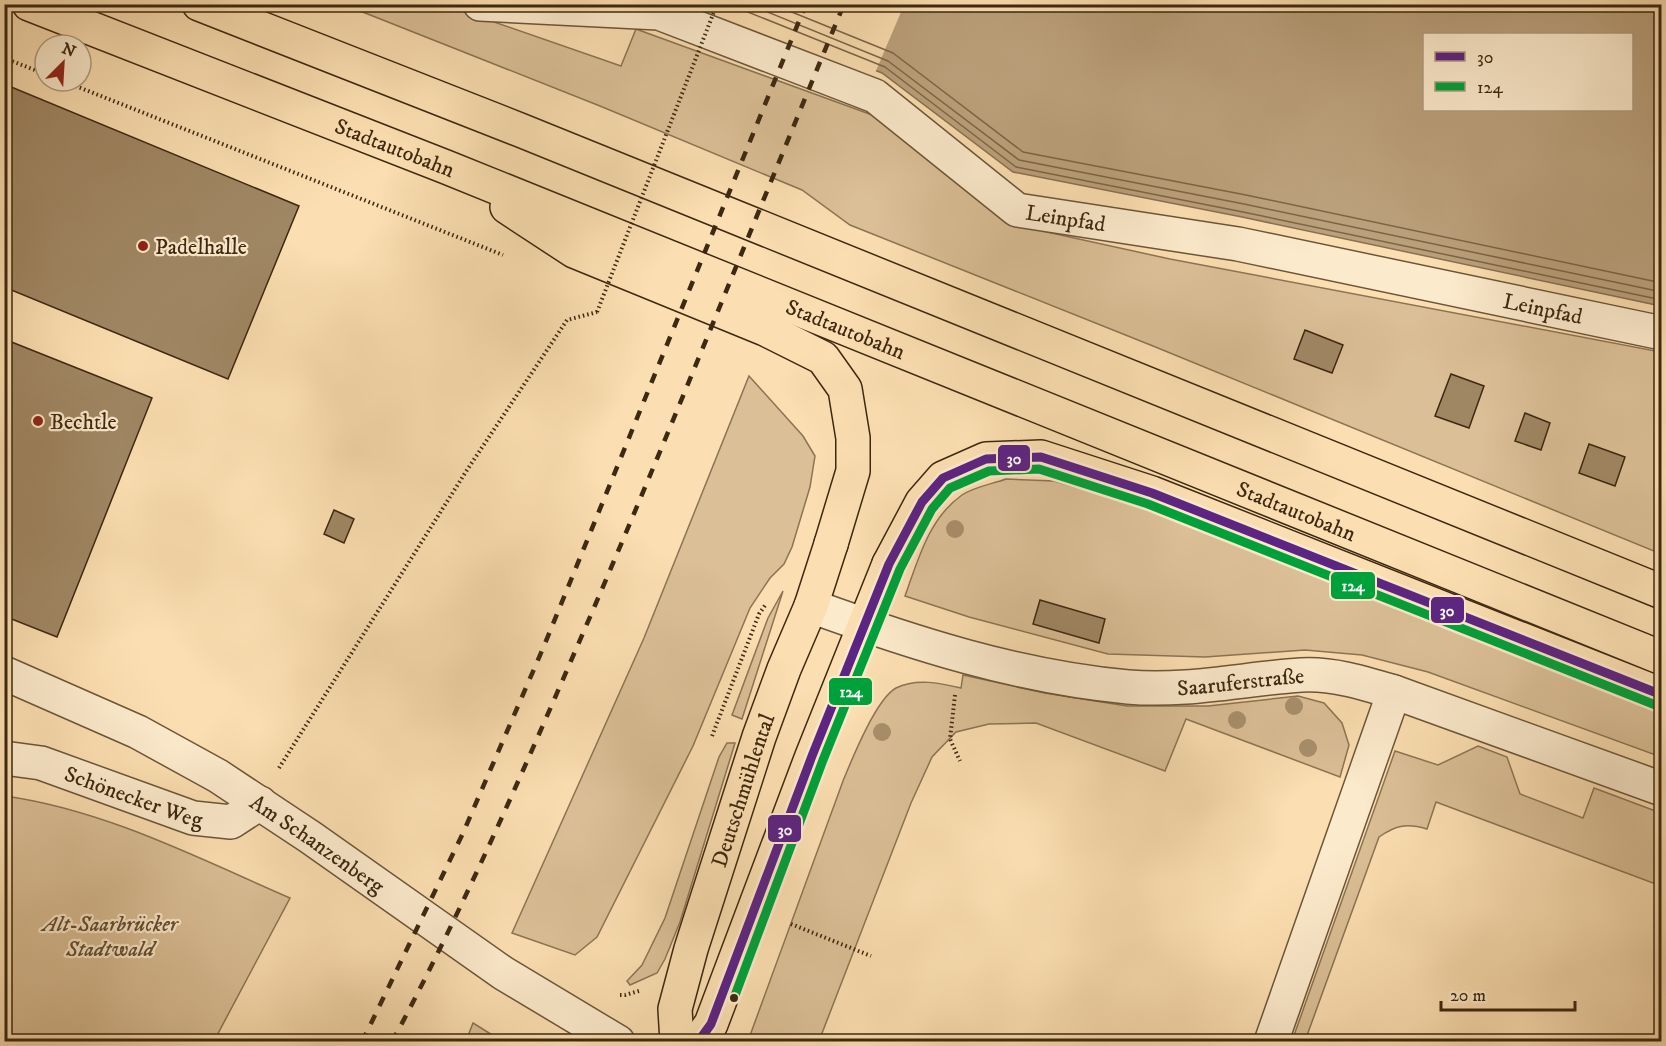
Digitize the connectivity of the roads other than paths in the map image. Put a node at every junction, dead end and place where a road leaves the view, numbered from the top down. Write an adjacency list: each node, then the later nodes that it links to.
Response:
1 (29, 4): 4 (main road, Stadtautobahn)
2 (199, 4): 6 (main road)
3 (480, 4): 5 (street, Leinpfad)
4 (446, 167): 7 (main road, Deutschmühlental); 9 (main road, Stadtautobahn)
5 (1662, 333)
6 (1662, 592)
7 (811, 606): 8 (street, Saaruferstraße); 17 (main road, Deutschmühlental)
8 (864, 625): 11 (street, Saaruferstraße); 12 (main road); 18 (main road)
9 (1662, 658)
10 (4, 673): 15 (street, Am Schanzenberg)
11 (1394, 692): 14 (street, Saaruferstraße); 19 (street)
12 (1662, 695)
13 (4, 758): 15 (street, Schönecker Weg)
14 (1662, 789)
15 (260, 803): 16 (street, Am Schanzenberg)
16 (618, 1041)
17 (677, 1041)
18 (698, 1041)
19 (1271, 1041)

